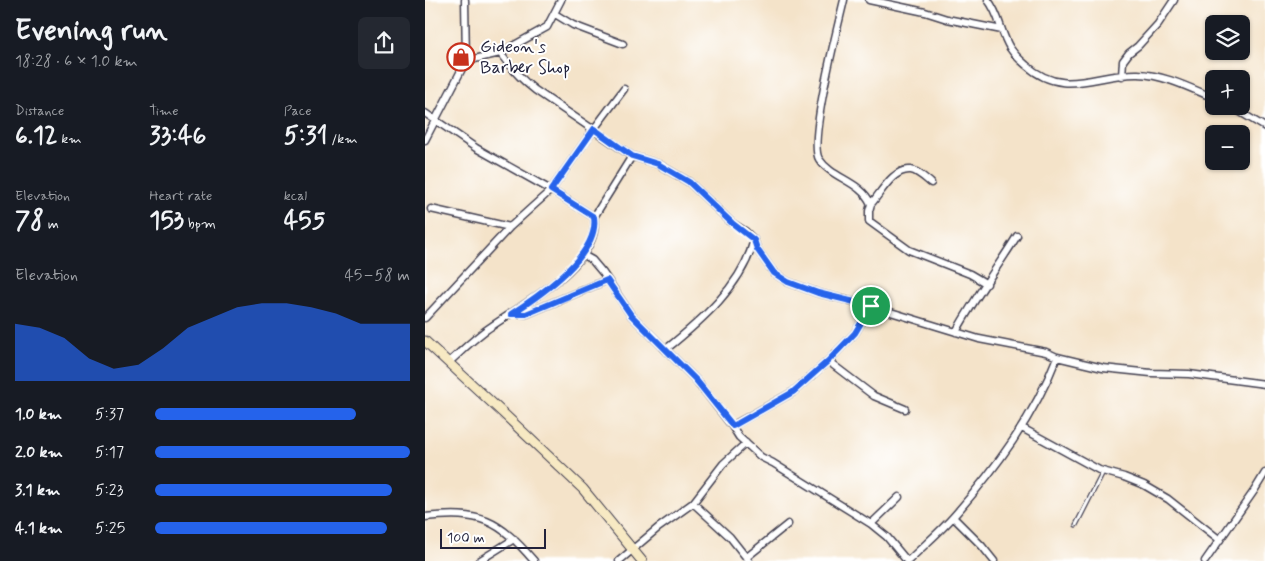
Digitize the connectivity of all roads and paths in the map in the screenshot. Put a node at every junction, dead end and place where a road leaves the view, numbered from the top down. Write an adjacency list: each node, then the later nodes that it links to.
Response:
1 (465, 0): 11 (street)
2 (561, 0): 7 (street)
3 (844, 0): 24 (street)
4 (869, 0): 8 (street)
5 (988, 0): 8 (street)
6 (1174, 0): 12 (street)
7 (555, 14): 9 (street); 10 (street)
8 (1002, 30): 12 (street)
9 (623, 44)
10 (500, 53): 11 (street); 19 (street)
11 (466, 61): 17 (street)
12 (1122, 76): 14 (street)
13 (624, 89): 19 (street)
14 (1205, 95)
15 (425, 114): 17 (street)
16 (1244, 115): 18 (street)
17 (435, 120): 20 (street); 23 (street)
18 (1265, 127)
19 (594, 129): 21 (street); 23 (street)
20 (425, 140)
21 (632, 156): 26 (street); 29 (street)
22 (931, 183): 24 (street)
23 (551, 190): 26 (street); 27 (street)
24 (871, 204): 32 (street)
25 (431, 209): 27 (street)
26 (594, 217): 30 (street)
27 (510, 227): 35 (street)
28 (1017, 236): 32 (street)
29 (754, 240): 33 (street); 38 (street)
30 (583, 255): 31 (street); 34 (street)
31 (607, 280): 34 (street); 38 (street)
32 (987, 284): 36 (street)
33 (871, 306): 36 (street); 40 (street)
34 (511, 314): 41 (street)
35 (425, 318)
36 (956, 332): 39 (street)
37 (425, 341): 41 (main road)
38 (665, 350): 44 (street)
39 (1057, 357): 42 (street); 45 (street)
40 (828, 361): 43 (street); 44 (street)
41 (448, 363): 58 (main road)
42 (1265, 384)
43 (905, 409)
44 (733, 426): 46 (street)
45 (1022, 428): 47 (street); 52 (street)
46 (746, 443): 50 (street); 54 (street)
47 (1104, 471): 55 (lane); 57 (street)
48 (1265, 473): 57 (street)
49 (899, 497): 54 (street)
50 (693, 503): 58 (street); 59 (street)
51 (425, 517): 56 (street)
52 (953, 517): 64 (street); 65 (street)
53 (788, 524): 59 (street)
54 (871, 524): 64 (street)
55 (1076, 525)
56 (514, 539): 60 (street); 61 (street)
57 (1220, 540): 66 (street)
58 (633, 551): 62 (street); 63 (main road)
59 (748, 559)
60 (479, 561)
61 (534, 561)
62 (619, 561)
63 (642, 561)
64 (908, 561)
65 (993, 561)
66 (1205, 561)

